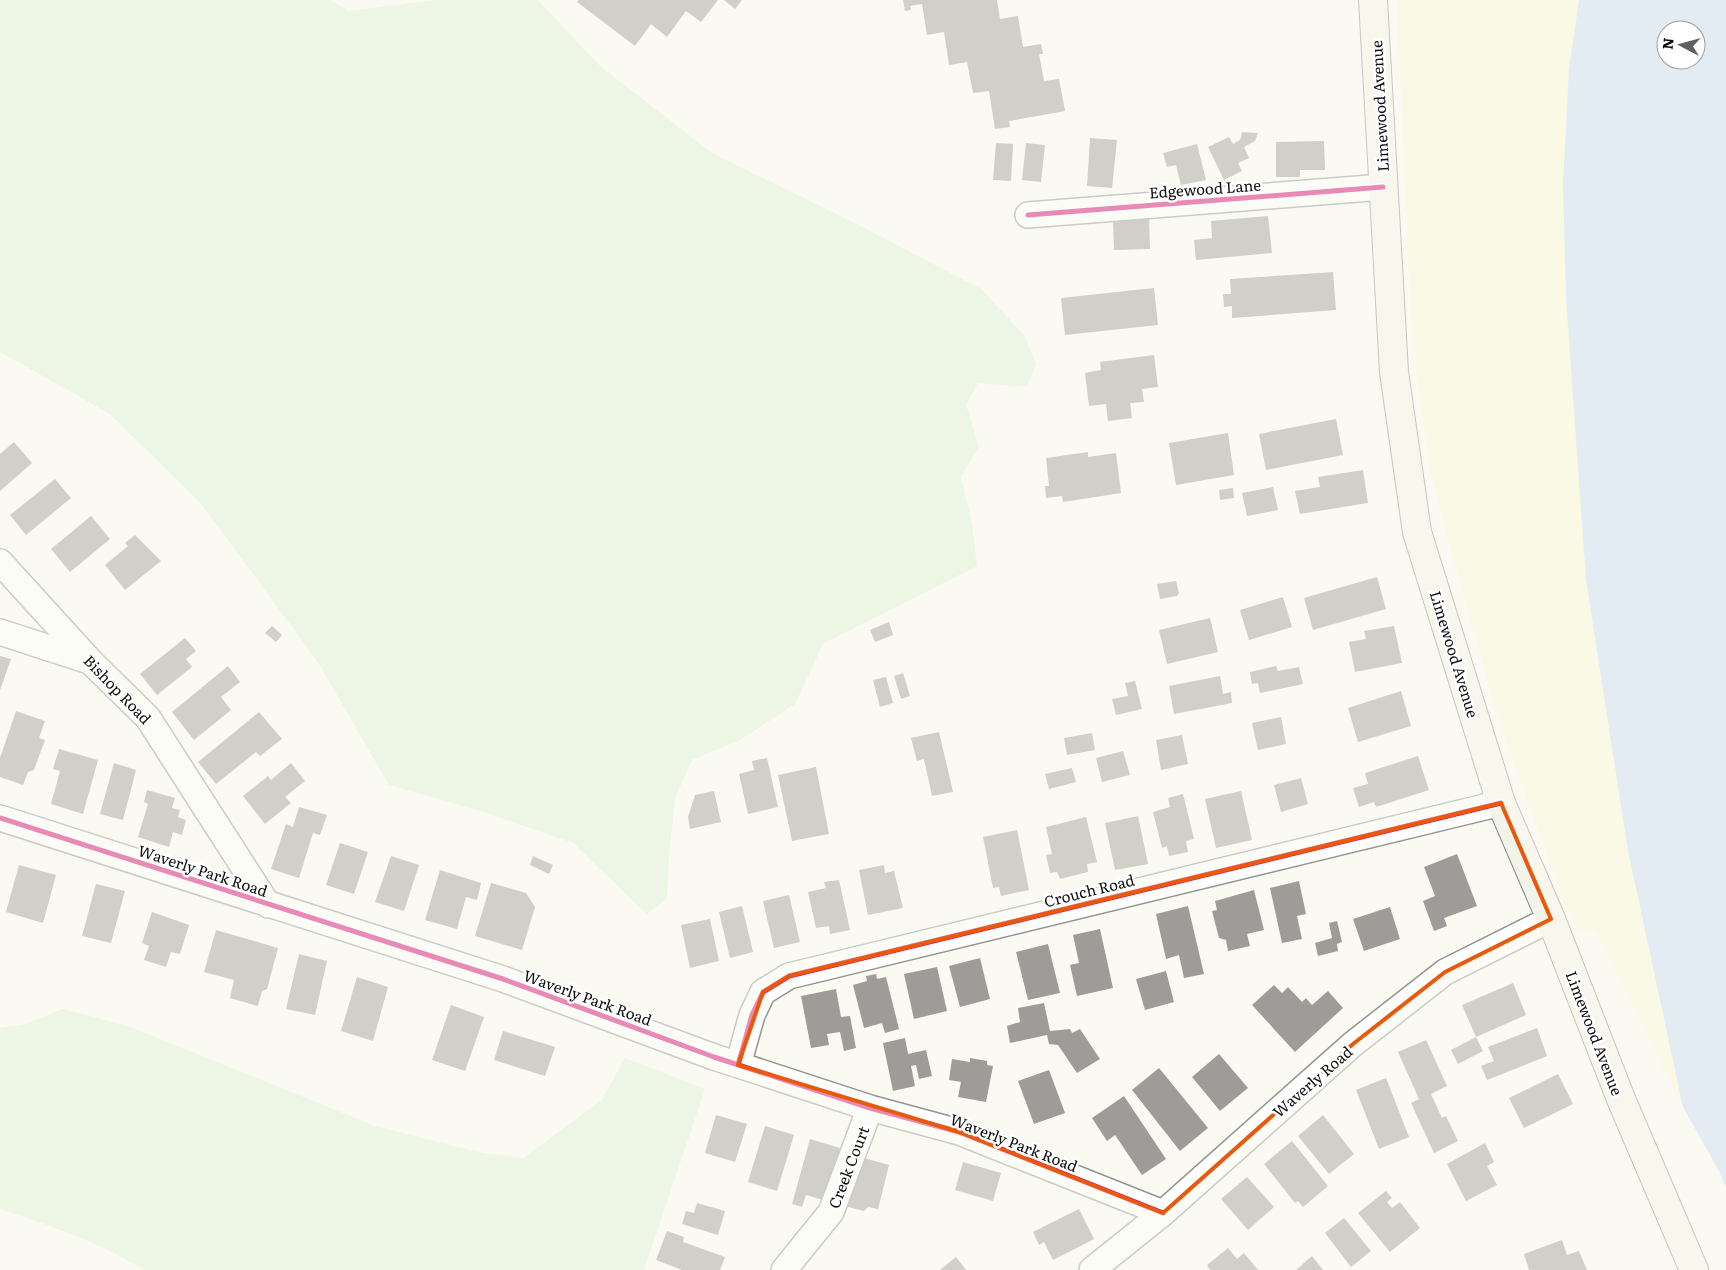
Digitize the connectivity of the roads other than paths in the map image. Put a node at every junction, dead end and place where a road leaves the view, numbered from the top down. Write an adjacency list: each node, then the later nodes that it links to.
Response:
1 (1373, 0): 2 (main road, Limewood Avenue)
2 (1383, 187): 3 (street, Edgewood Lane); 7 (main road, Limewood Avenue)
3 (1028, 215)
4 (0, 562): 6 (street, Bishop Road)
5 (0, 632): 6 (street)
6 (92, 662): 9 (street, Bishop Road)
7 (1501, 803): 10 (main road, Limewood Avenue); 11 (street, Crouch Road)
8 (0, 818): 9 (street, Waverly Park Road)
9 (268, 905): 11 (street, Waverly Park Road)
10 (1551, 919): 13 (street, Waverly Road); 16 (main road, Limewood Avenue)
11 (738, 1064): 12 (street, Waverly Park Road)
12 (870, 1108): 13 (street, Waverly Park Road); 14 (street, Creek Court)
13 (1163, 1214): 15 (street, Waverly Road)
14 (784, 1270)
15 (1092, 1270)
16 (1694, 1270)

